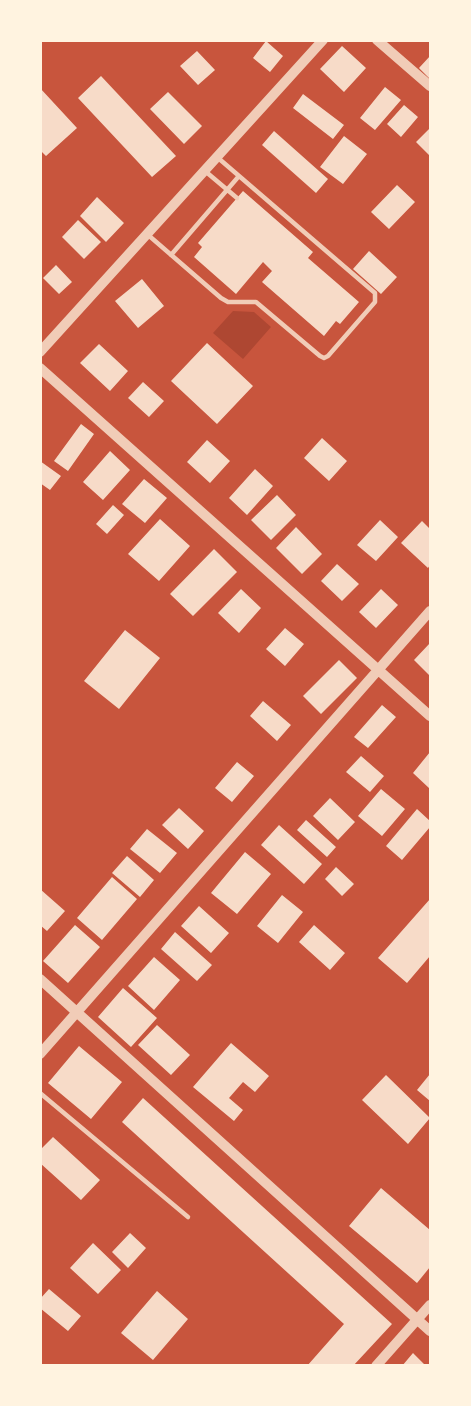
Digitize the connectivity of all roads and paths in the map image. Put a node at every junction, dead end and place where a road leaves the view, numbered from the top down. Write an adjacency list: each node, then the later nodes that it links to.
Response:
1 (323, 40): 4 (street)
2 (377, 40): 3 (street)
3 (430, 86)
4 (217, 157): 5 (street); 6 (lane)
5 (205, 171): 7 (lane); 9 (street)
6 (239, 176): 7 (lane); 10 (lane)
7 (228, 190): 8 (lane); 10 (lane)
8 (237, 198)
9 (147, 234): 10 (lane); 11 (street)
10 (171, 255)
11 (40, 352)
12 (40, 368): 14 (street)
13 (430, 611): 14 (street)
14 (378, 669): 15 (street); 17 (street)
15 (430, 716)
16 (40, 980): 17 (street)
17 (77, 1012): 18 (street); 22 (street)
18 (40, 1054)
19 (40, 1093): 20 (lane)
20 (188, 1217)
21 (430, 1305): 22 (street)
22 (417, 1320): 23 (street); 24 (street)
23 (430, 1331)
24 (376, 1365)

